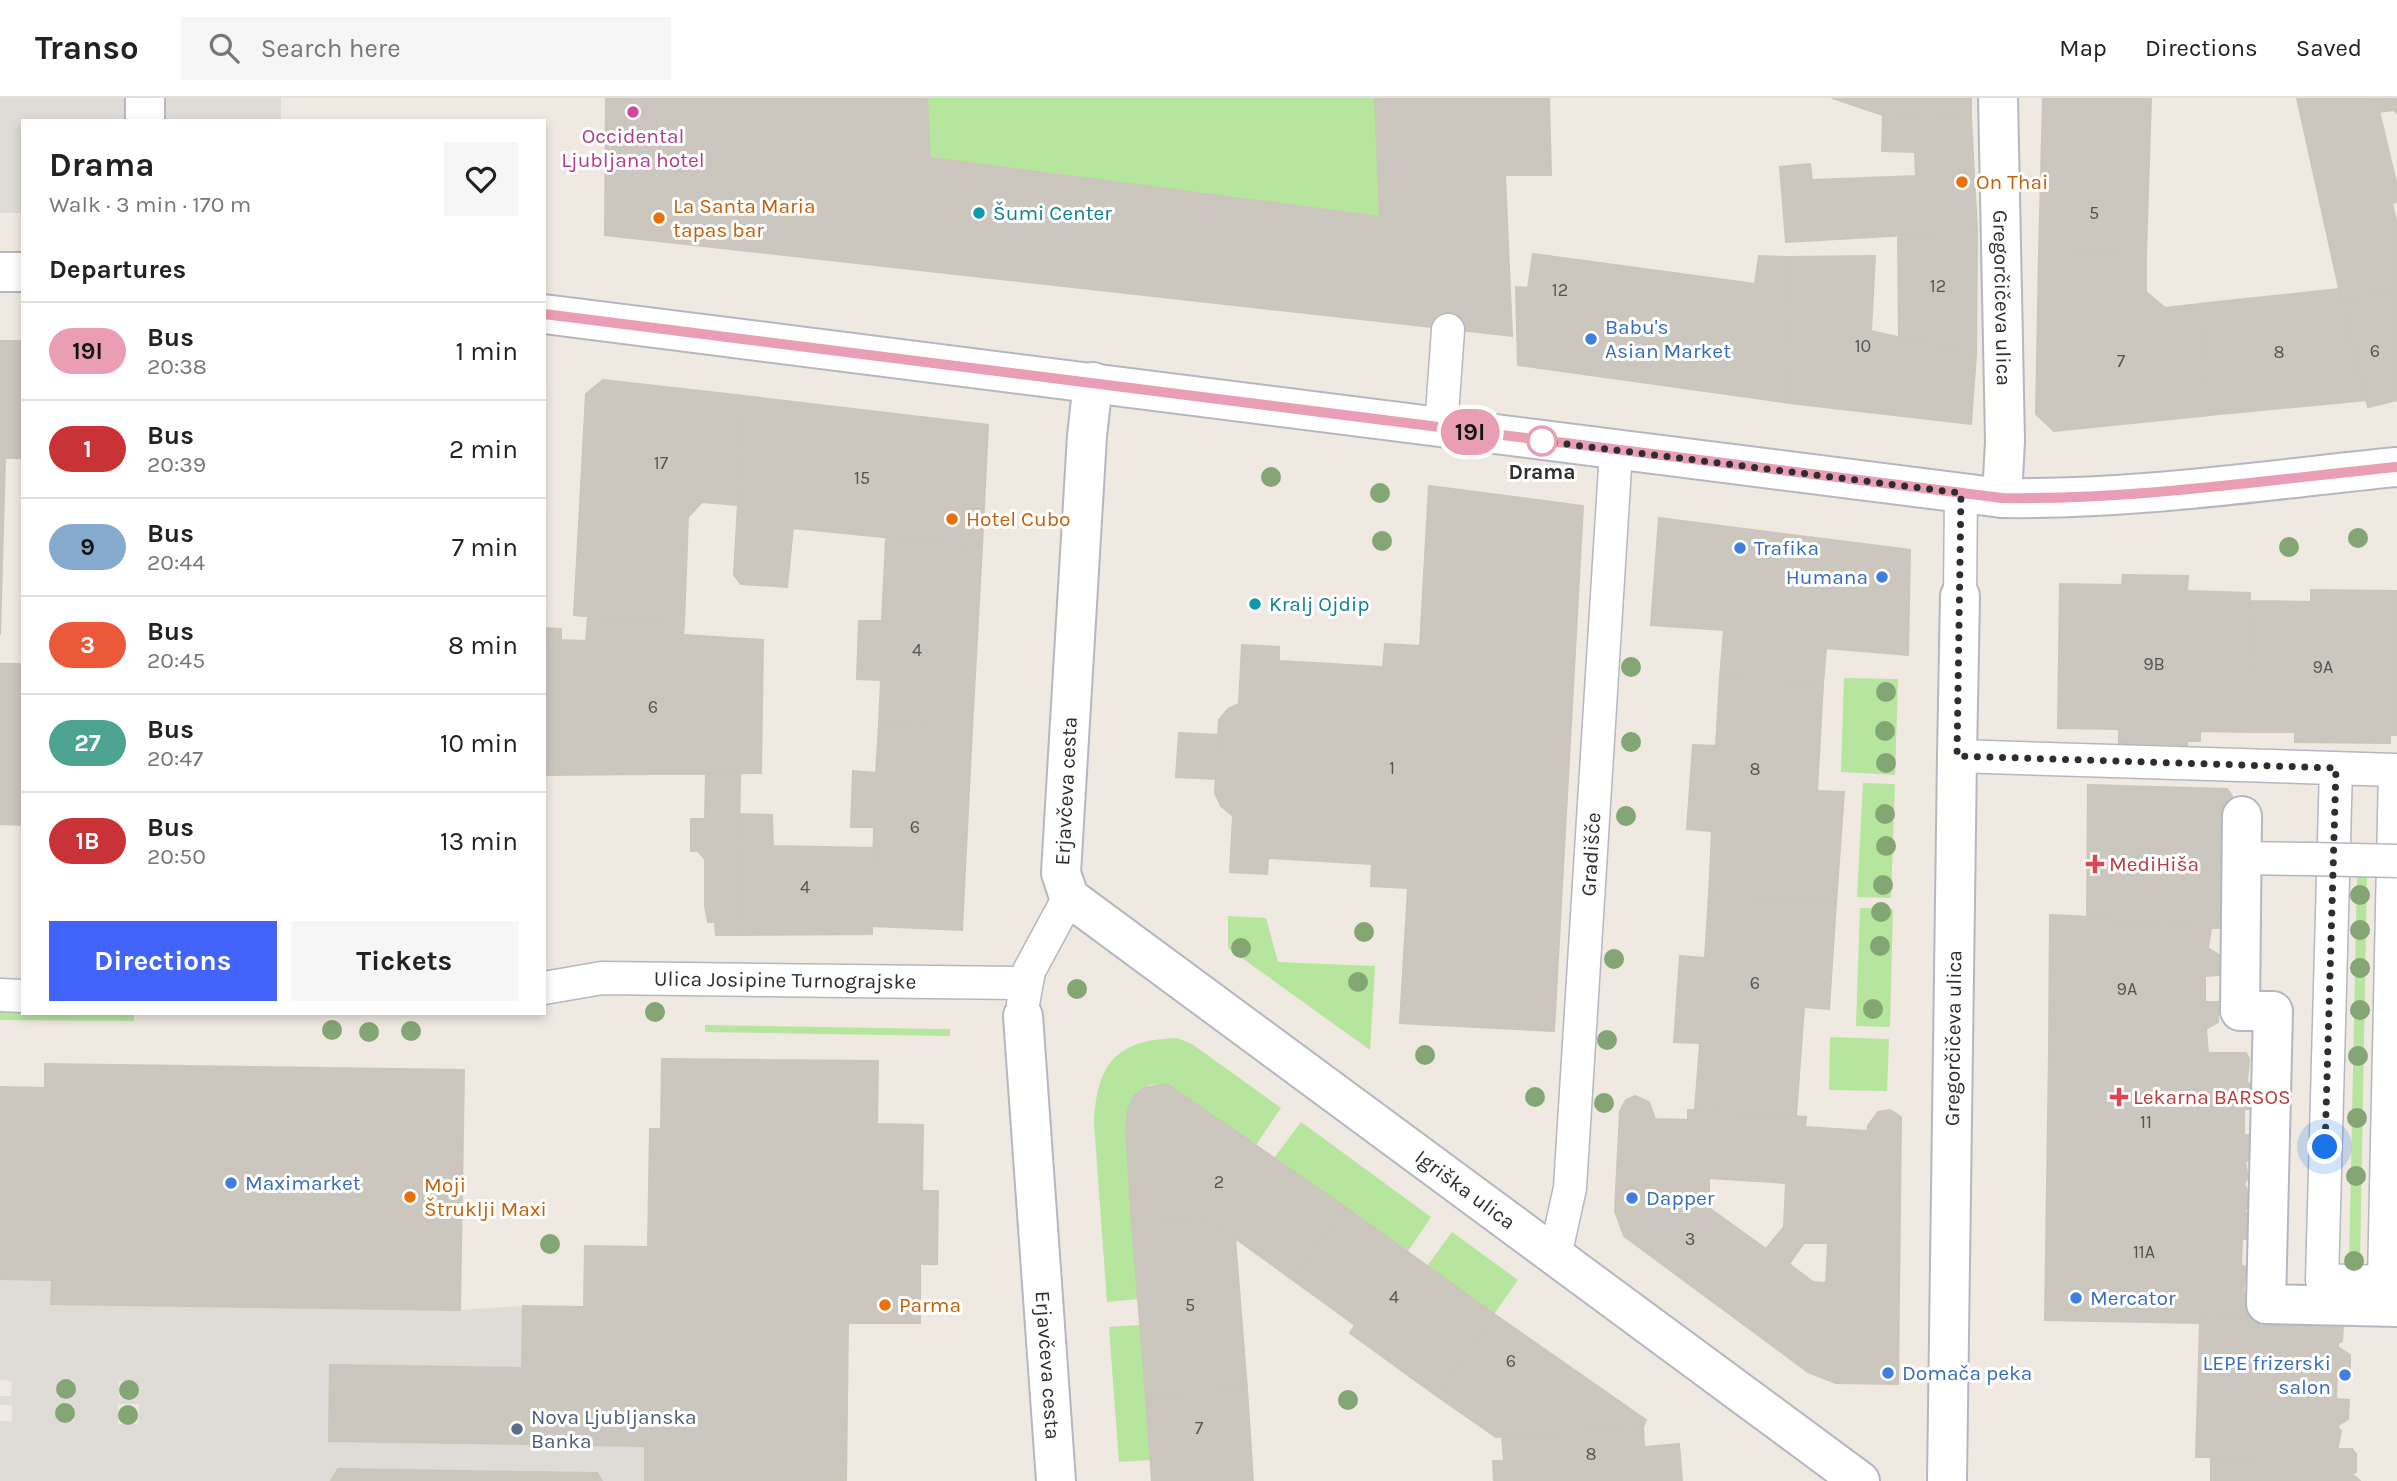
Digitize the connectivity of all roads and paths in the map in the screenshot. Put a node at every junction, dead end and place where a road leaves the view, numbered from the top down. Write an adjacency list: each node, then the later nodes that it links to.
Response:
1 (145, 98): 3 (street)
2 (1998, 98): 13 (street, Gregorčičeva ulica)
3 (145, 119)
4 (0, 272): 5 (street)
5 (21, 272)
6 (546, 314): 8 (street)
7 (1448, 330): 9 (lane)
8 (1093, 382): 9 (street); 20 (street, Erjavčeva cesta)
9 (1441, 428): 10 (street)
10 (1616, 451): 12 (street); 25 (lane, Gradišče)
11 (2397, 467): 13 (street)
12 (1961, 493): 13 (street); 14 (lane)
13 (2002, 498)
14 (1960, 596): 15 (street, Gregorčičeva ulica)
15 (1957, 756): 16 (lane); 29 (street, Gregorčičeva ulica)
16 (2336, 768): 16 (lane)
17 (2242, 816): 18 (street)
18 (2242, 858): 19 (lane, bridge); 26 (street)
19 (2397, 861)
20 (1069, 897): 24 (lane, Erjavčeva cesta); 25 (street, Igriška ulica)
21 (546, 988): 24 (lane, Ulica Josipine Turnograjske)
22 (0, 995): 23 (lane)
23 (21, 996)
24 (1024, 999): 27 (street, Erjavčeva cesta)
25 (1555, 1256): 28 (street, Igriška ulica)
26 (2397, 1307)
27 (1056, 1481)
28 (1860, 1481)
29 (1947, 1481)

